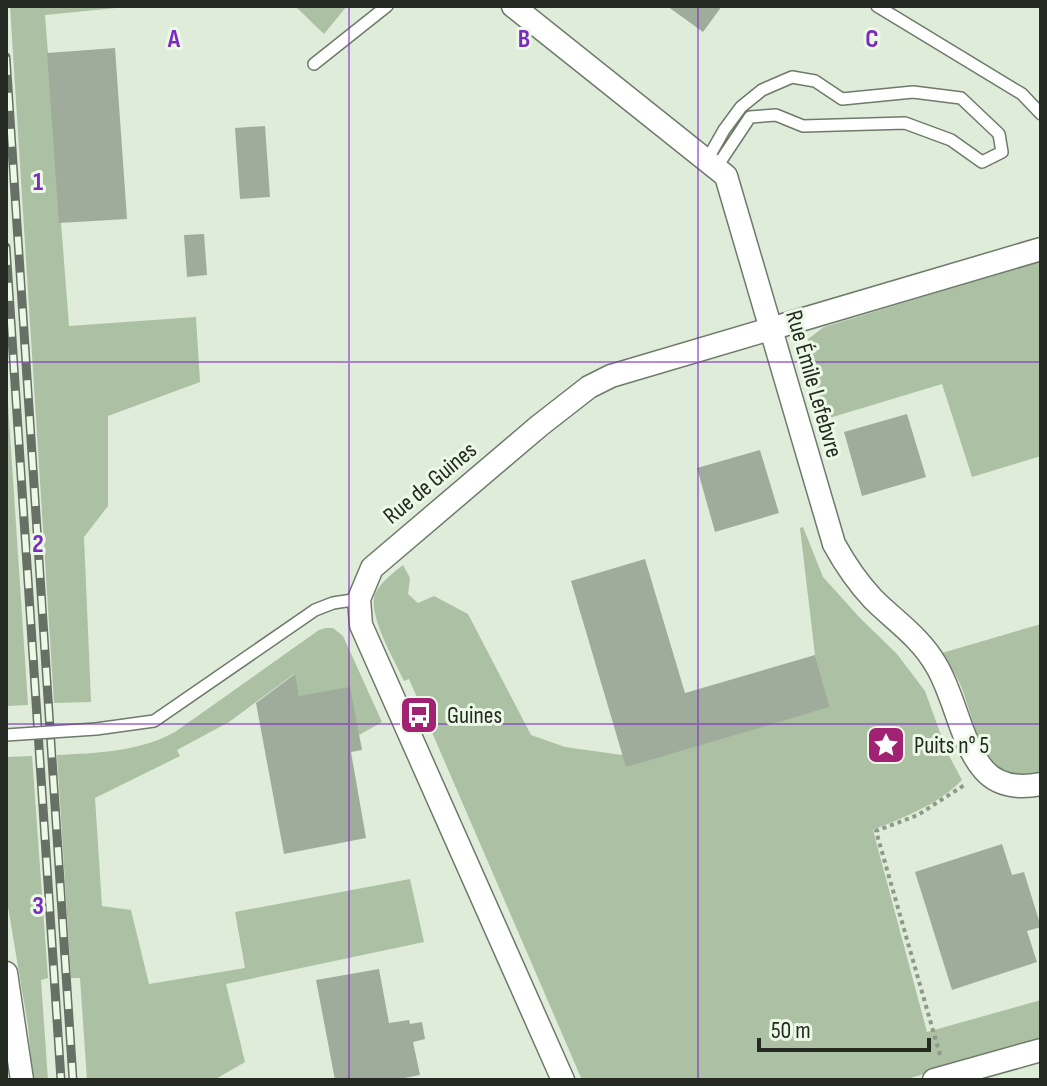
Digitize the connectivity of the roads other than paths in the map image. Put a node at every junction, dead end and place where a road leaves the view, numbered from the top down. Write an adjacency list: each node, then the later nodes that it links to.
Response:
1 (387, 6): 4 (lane)
2 (877, 6): 5 (lane)
3 (518, 7): 6 (street, Rue Émile Lefebvre)
4 (314, 64)
5 (1041, 114)
6 (712, 164): 6 (lane); 8 (street, Rue Émile Lefebvre)
7 (1041, 249): 8 (street, Rue de Guines)
8 (770, 327): 9 (street, Rue de Guines); 11 (street, Rue Émile Lefebvre)
9 (359, 599): 10 (lane, bridge); 16 (street)
10 (6, 735)
11 (1041, 784)
12 (6, 973): 15 (street)
13 (1041, 1050): 14 (street)
14 (940, 1078)
15 (22, 1080)
16 (563, 1080)

